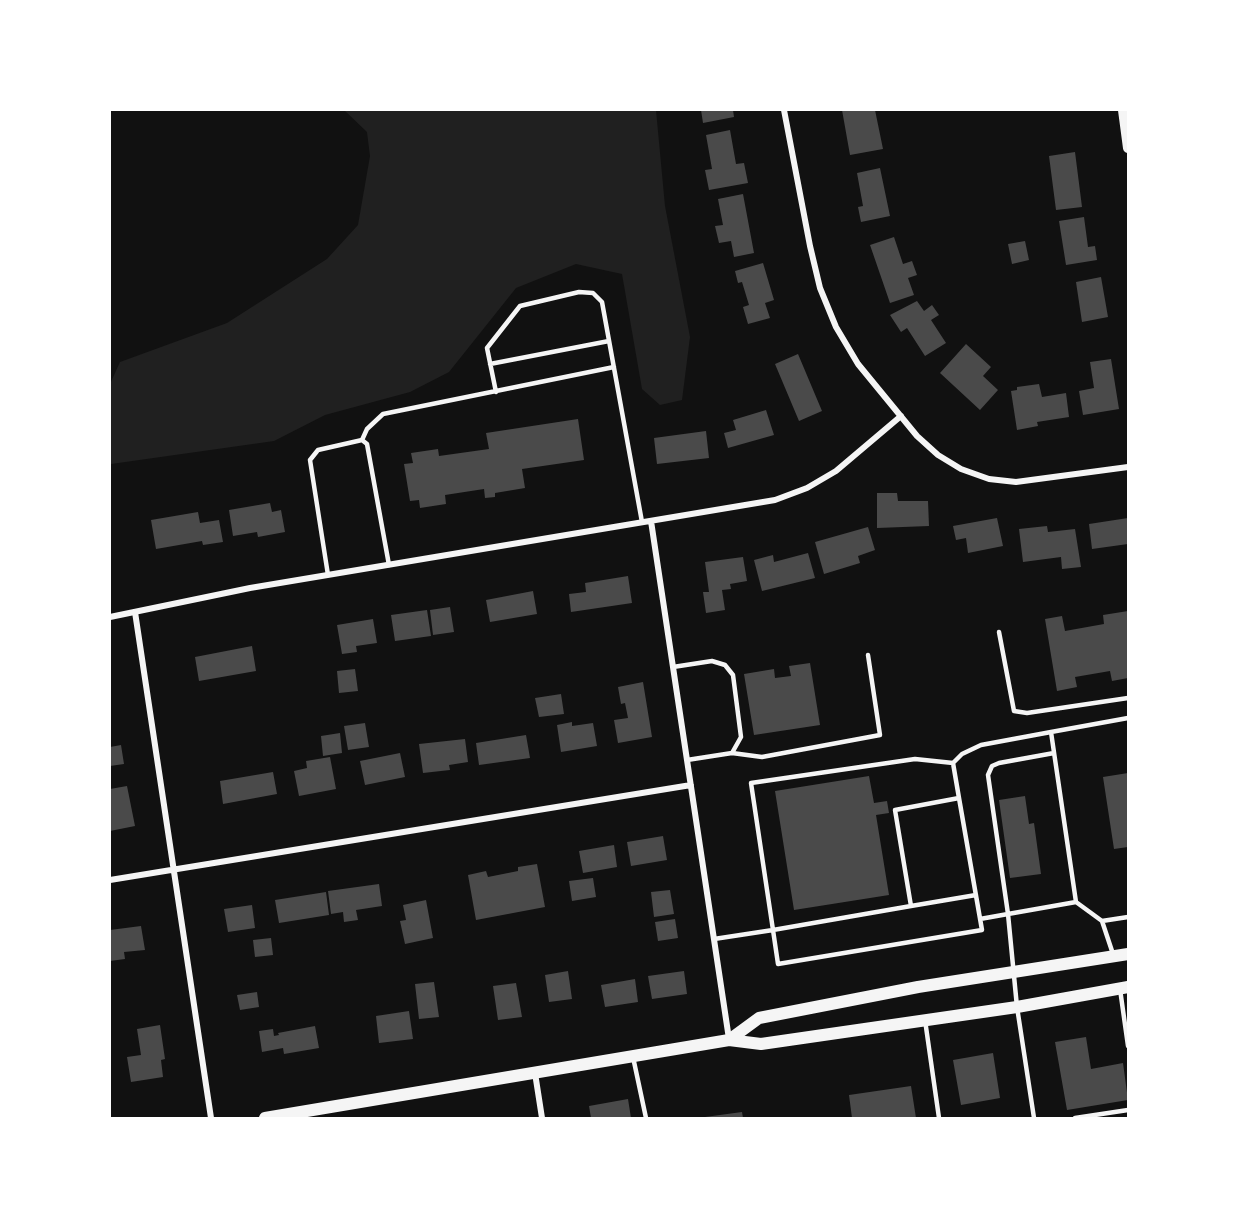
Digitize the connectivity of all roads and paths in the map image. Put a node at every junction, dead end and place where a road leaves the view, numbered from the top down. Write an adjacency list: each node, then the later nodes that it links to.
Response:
1 (784, 110): 8 (street)
2 (1123, 110): 3 (street)
3 (1128, 148)
4 (609, 341): 5 (lane); 5 (lane); 6 (lane)
5 (490, 364): 7 (lane)
6 (614, 368): 7 (lane); 12 (lane)
7 (496, 392): 9 (lane)
8 (901, 416): 10 (street); 11 (street)
9 (362, 440): 13 (lane); 14 (lane)
10 (1128, 467)
11 (651, 521): 12 (street); 19 (street)
12 (642, 522): 13 (street)
13 (389, 565): 14 (street)
14 (328, 575): 15 (street)
15 (135, 612): 16 (street); 29 (street)
16 (110, 617)
17 (999, 632): 20 (lane)
18 (868, 655): 23 (lane)
19 (673, 667): 23 (lane); 25 (street)
20 (1128, 698)
21 (1128, 718): 22 (lane)
22 (1051, 732): 24 (lane); 26 (lane)
23 (732, 753): 25 (lane)
24 (1054, 753): 32 (lane); 34 (lane)
25 (687, 760): 27 (street)
26 (953, 763): 28 (lane); 38 (lane)
27 (691, 785): 29 (street); 39 (street)
28 (959, 798): 31 (lane); 33 (lane)
29 (174, 869): 30 (street); 51 (street)
30 (110, 880)
31 (976, 895): 33 (lane); 36 (lane)
32 (1076, 902): 34 (lane); 37 (lane)
33 (911, 906): 38 (lane)
34 (1008, 914): 36 (lane); 42 (lane)
35 (1128, 917): 37 (lane)
36 (980, 919): 38 (lane)
37 (1102, 921): 41 (lane)
38 (773, 930): 39 (lane)
39 (714, 939): 46 (street)
40 (1128, 954): 41 (main road)
41 (1114, 956): 42 (main road)
42 (1015, 971): 44 (lane); 46 (main road)
43 (1124, 988): 44 (main road); 47 (lane)
44 (1017, 1007): 45 (main road); 56 (lane)
45 (925, 1020): 46 (main road); 55 (lane)
46 (729, 1040): 48 (main road)
47 (1128, 1046)
48 (633, 1057): 49 (main road); 54 (lane)
49 (535, 1073): 52 (main road); 53 (street)
50 (1128, 1110): 57 (lane)
51 (211, 1119)
52 (265, 1119)
53 (542, 1119)
54 (646, 1119)
55 (939, 1119)
56 (1034, 1119)
57 (1075, 1119)

